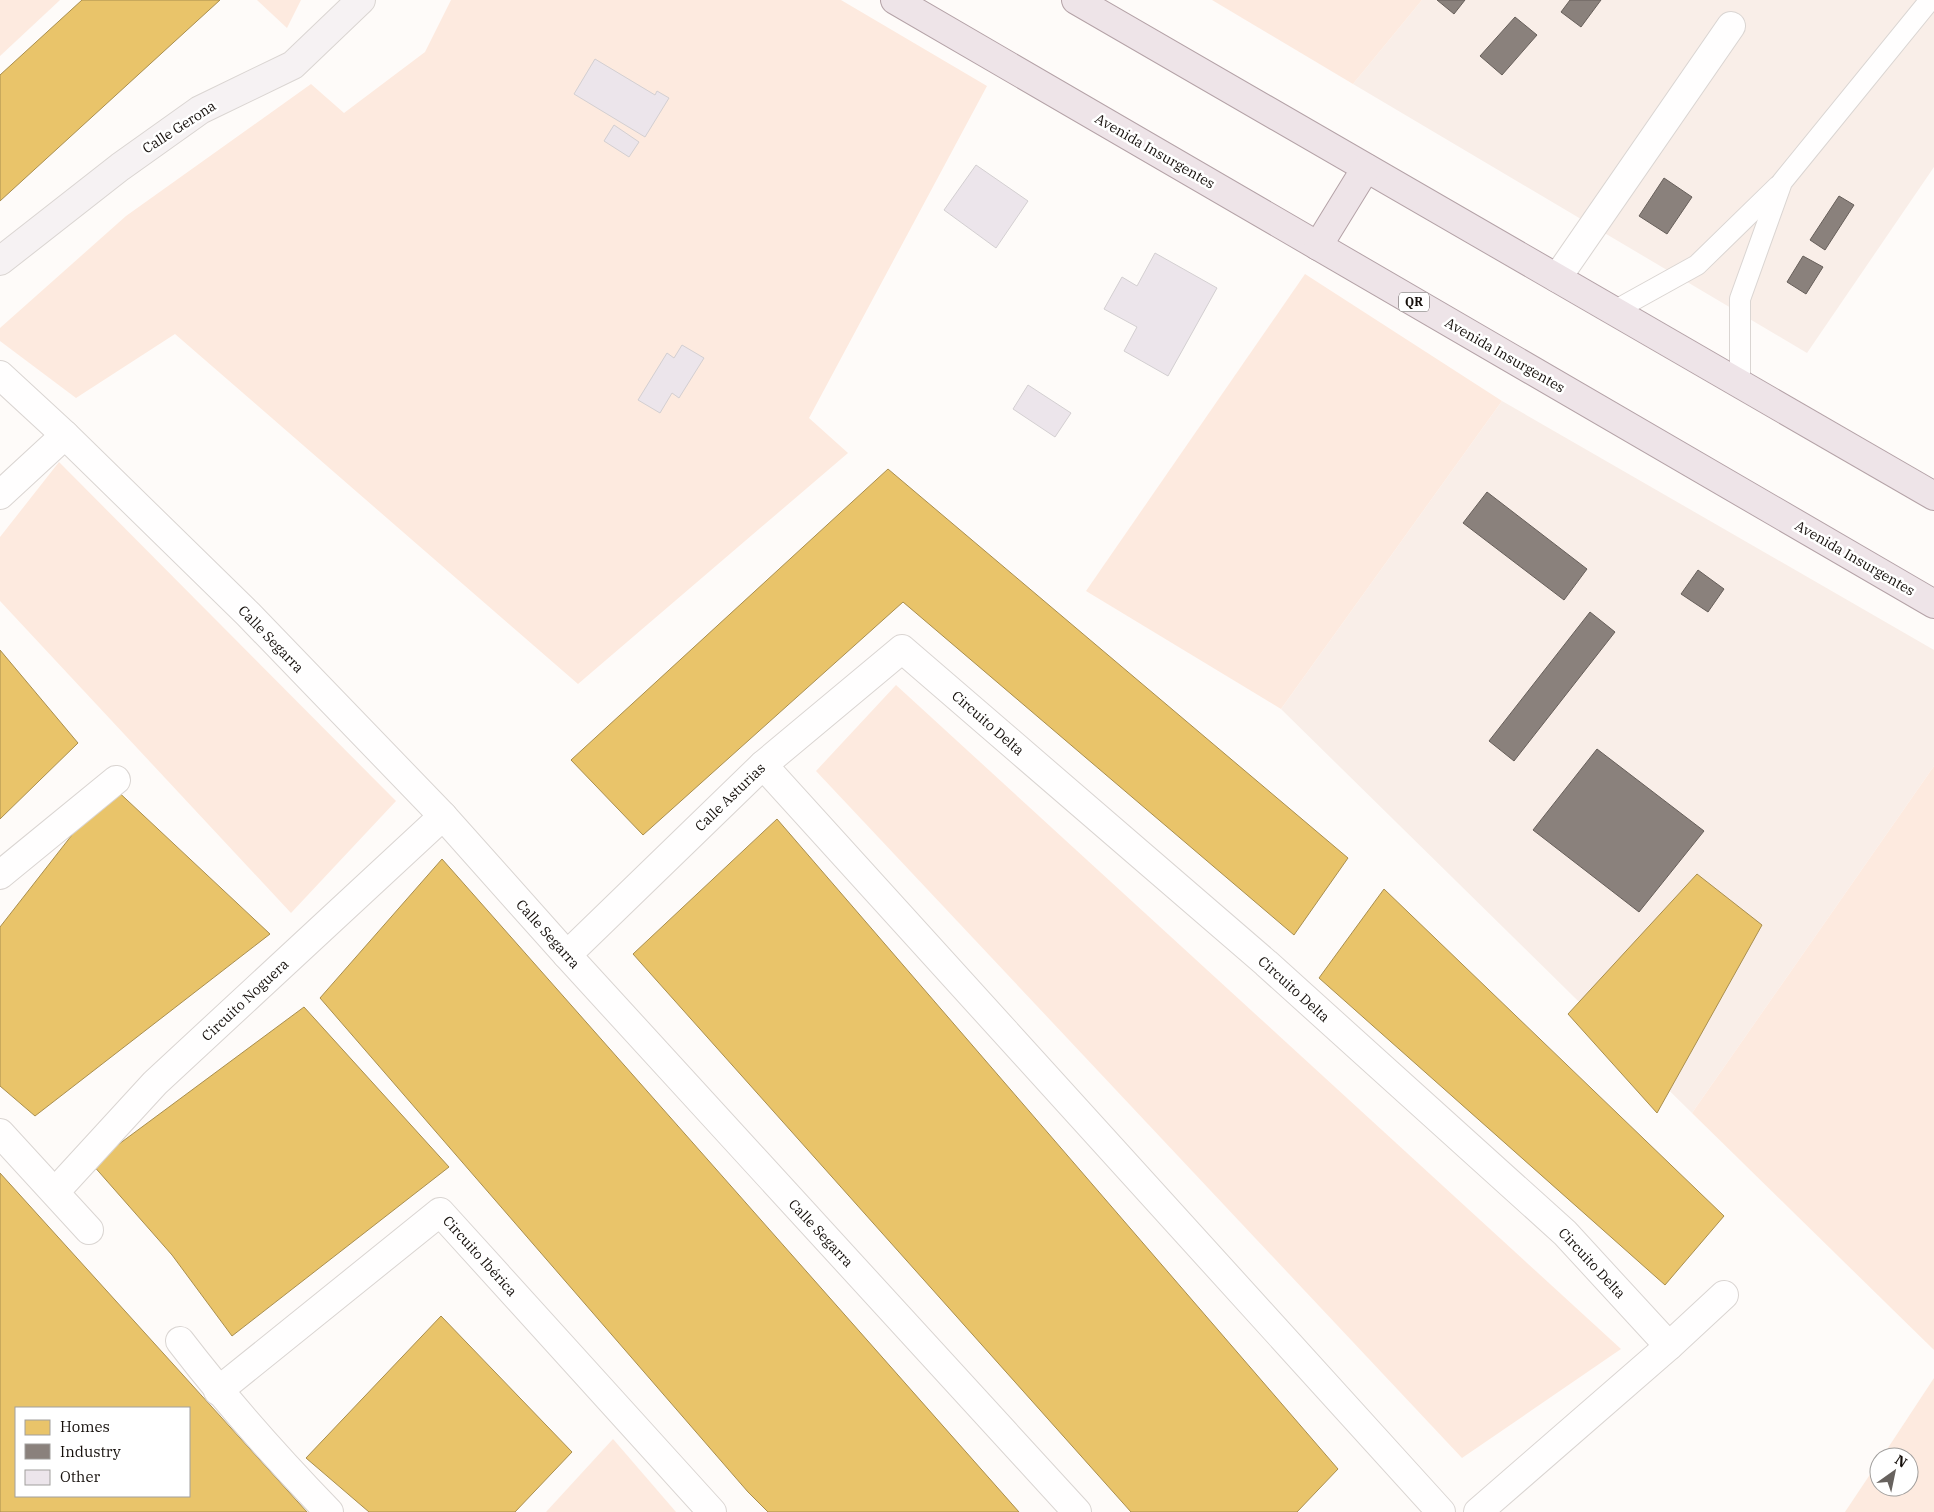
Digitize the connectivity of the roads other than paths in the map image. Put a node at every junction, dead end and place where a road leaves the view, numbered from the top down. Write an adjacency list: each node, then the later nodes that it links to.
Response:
1 (361, 0): 9 (street, Calle Gerona)
2 (895, 0): 8 (main road, Avenida Insurgentes / QR)
3 (1076, 0): 6 (main road)
4 (1930, 0): 7 (lane)
5 (1731, 26): 10 (street)
6 (1366, 168): 8 (main road); 10 (main road)
7 (1782, 182): 11 (lane); 13 (lane)
8 (1318, 246): 17 (main road, Avenida Insurgentes / QR)
9 (0, 261)
10 (1557, 278): 11 (main road)
11 (1614, 311): 13 (main road)
12 (0, 375): 14 (street, Calle Segarra)
13 (1740, 384): 16 (main road)
14 (65, 435): 15 (street); 21 (street, Calle Segarra)
15 (0, 495)
16 (1934, 496)
17 (1934, 604)
18 (902, 649): 19 (street, Calle Asturias); 29 (street, Circuito Delta)
19 (763, 765): 23 (street, Calle Asturias); 34 (street)
20 (116, 780): 22 (street)
21 (442, 816): 23 (street, Calle Segarra); 25 (street, Circuito Noguera)
22 (0, 875)
23 (567, 955): 33 (street, Calle Segarra)
24 (0, 1133): 25 (street)
25 (55, 1192): 26 (street)
26 (89, 1230)
27 (1724, 1295): 29 (street)
28 (180, 1341): 30 (street)
29 (1669, 1346): 35 (street)
30 (218, 1391): 31 (street); 32 (street, Circuito Ibérica)
31 (329, 1512)
32 (712, 1512)
33 (1077, 1512)
34 (1441, 1512)
35 (1478, 1512)

